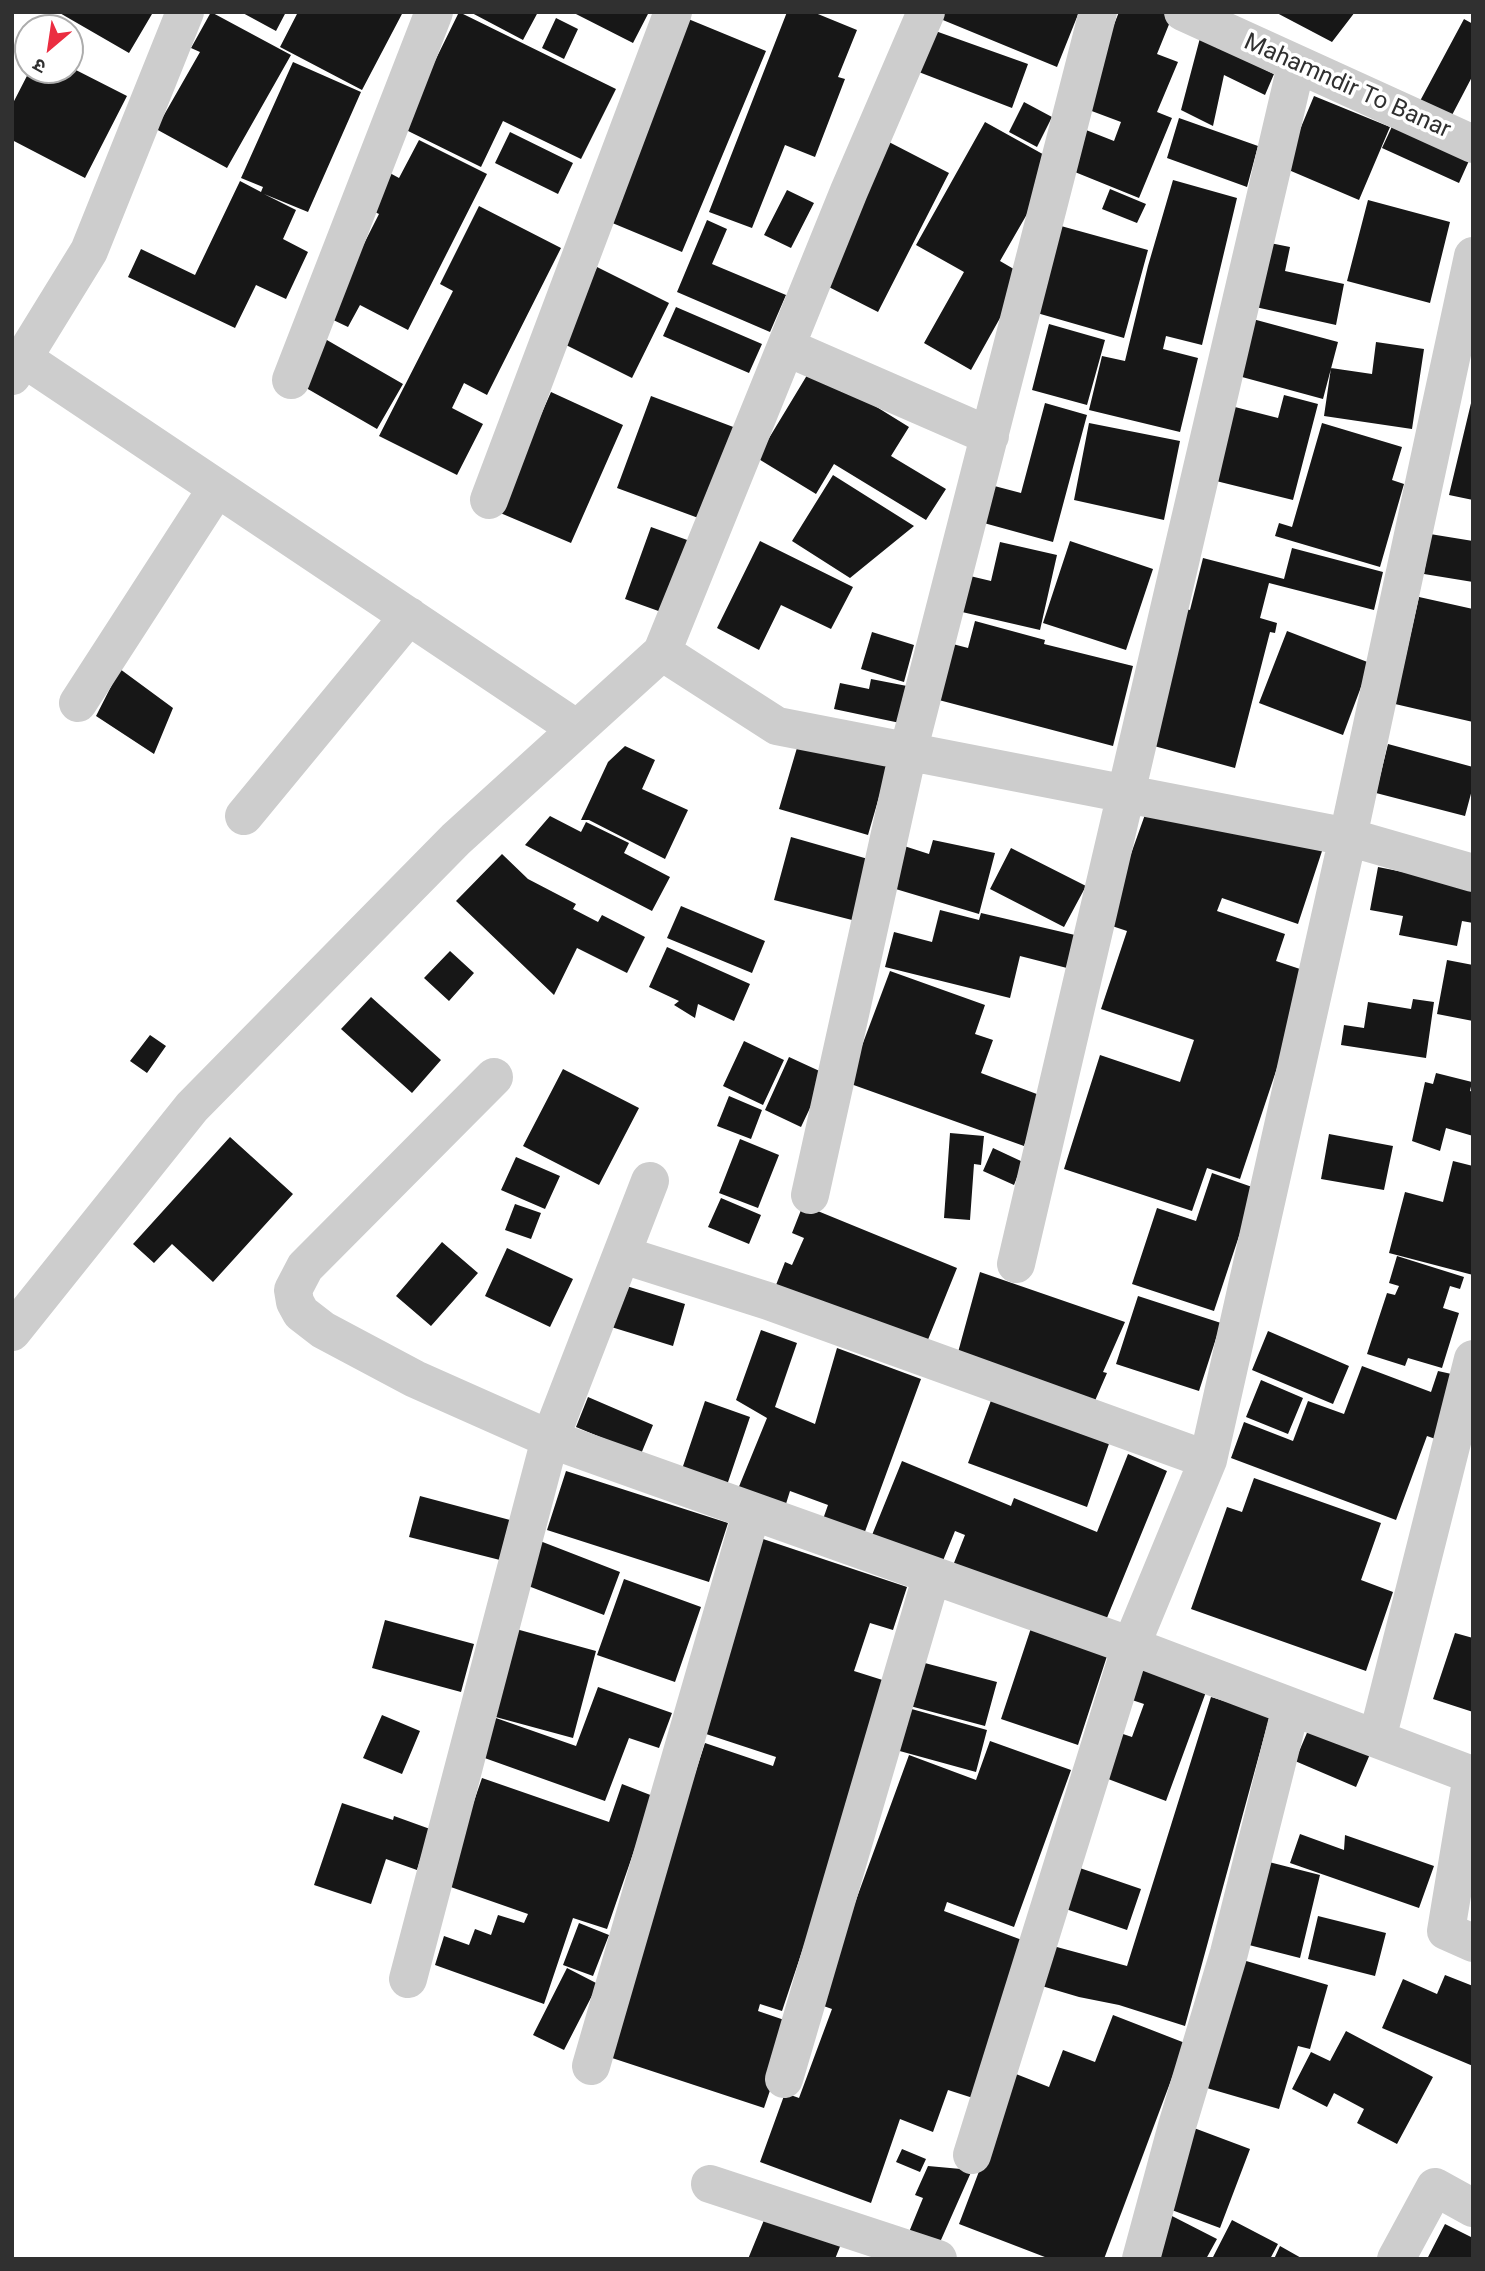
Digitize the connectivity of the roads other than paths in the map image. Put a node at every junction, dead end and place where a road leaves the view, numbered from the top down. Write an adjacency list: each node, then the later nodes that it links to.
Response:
1 (185, 12): 11 (street)
2 (433, 12): 12 (street)
3 (673, 12): 15 (street)
4 (926, 12): 10 (street)
5 (1098, 12): 13 (street)
6 (1189, 14): 7 (street, Mahamndir To Banar)
7 (1296, 66): 8 (street, Mahamndir To Banar); 21 (street)
8 (1473, 144)
9 (1473, 256): 23 (street)
10 (786, 347): 13 (street); 17 (street)
11 (18, 367): 14 (street)
12 (291, 380)
13 (990, 436): 20 (street)
14 (217, 488): 16 (street); 18 (street)
15 (489, 500)
16 (409, 616): 19 (street); 22 (street)
17 (662, 652): 19 (street); 20 (street)
18 (79, 703)
19 (577, 729): 30 (street)
20 (908, 752): 21 (street); 27 (street)
21 (1125, 793): 23 (street); 29 (street)
22 (244, 816)
23 (1348, 837): 24 (street); 33 (street)
24 (1473, 873)
25 (494, 1077): 32 (street)
26 (650, 1181): 28 (street)
27 (810, 1195)
28 (623, 1255): 32 (street); 33 (street)
29 (1016, 1264)
30 (12, 1332)
31 (1473, 1359): 38 (street)
32 (550, 1439): 34 (street); 40 (street)
33 (1208, 1460): 36 (street)
34 (752, 1511): 35 (street); 41 (street)
35 (932, 1575): 36 (street); 42 (street)
36 (1131, 1646): 37 (street); 43 (street)
37 (1291, 1707): 38 (street); 47 (street)
38 (1377, 1739): 39 (street)
39 (1473, 1944)
40 (408, 1979)
41 (592, 2066)
42 (784, 2080)
43 (972, 2155)
44 (710, 2184): 46 (street)
45 (1473, 2208): 48 (street)
46 (938, 2259)
47 (1141, 2259)
48 (1396, 2259)

